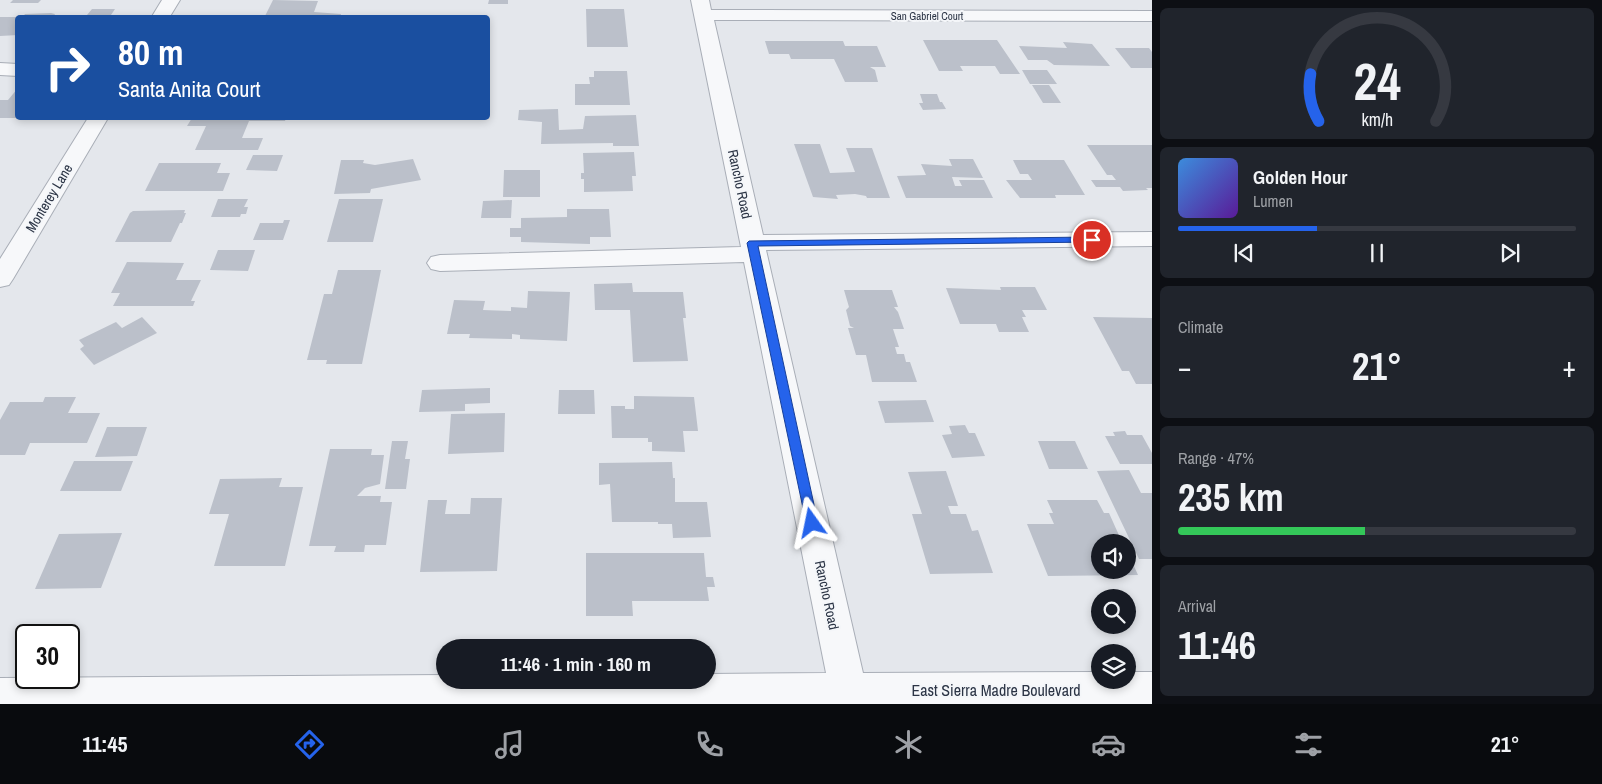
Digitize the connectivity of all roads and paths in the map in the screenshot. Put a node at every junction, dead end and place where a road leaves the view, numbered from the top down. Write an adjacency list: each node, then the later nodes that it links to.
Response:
1 (171, 0): 3 (street)
2 (701, 8): 4 (street, San Gabriel Court); 9 (street, Rancho Road)
3 (162, 15)
4 (1152, 16)
5 (0, 69): 6 (street)
6 (15, 70)
7 (97, 120): 11 (street, Monterey Lane)
8 (1152, 239): 9 (street)
9 (754, 249): 10 (street); 14 (street, Rancho Road)
10 (440, 263)
11 (0, 279)
12 (1152, 689): 14 (street, East Sierra Madre Boulevard)
13 (0, 694): 15 (street, East Sierra Madre Boulevard)
14 (849, 698): 15 (street, East Sierra Madre Boulevard)
15 (661, 699)

